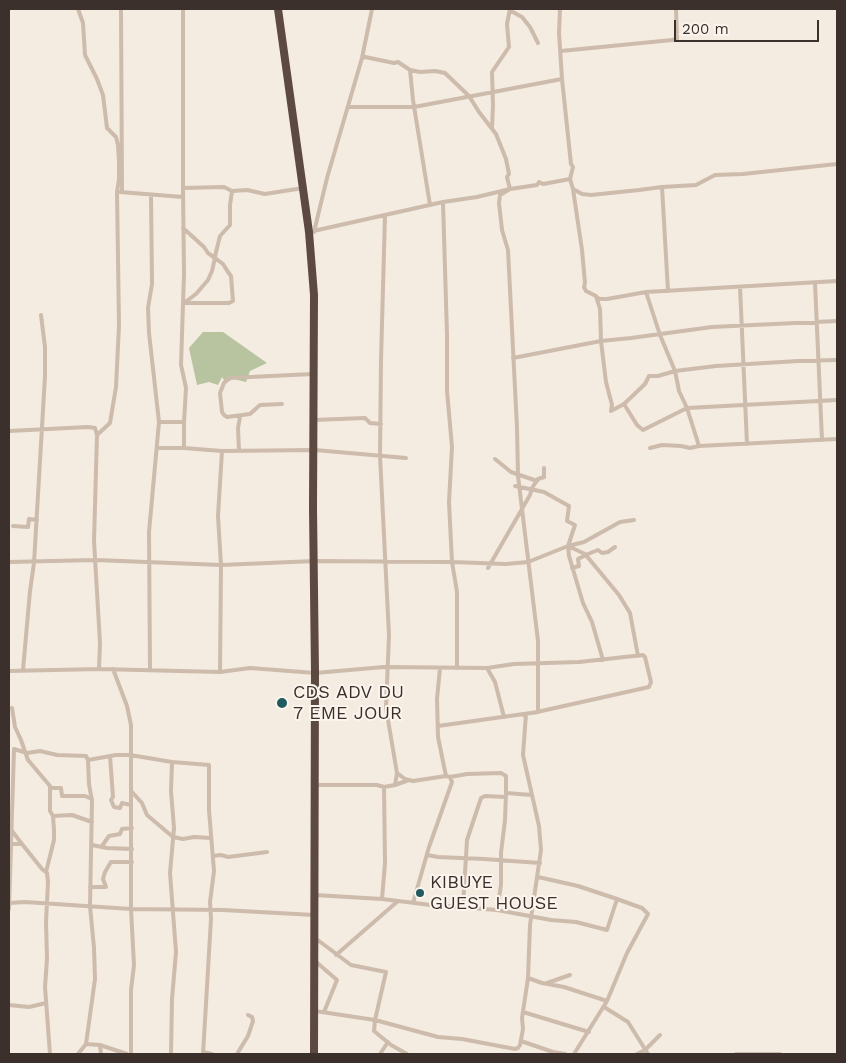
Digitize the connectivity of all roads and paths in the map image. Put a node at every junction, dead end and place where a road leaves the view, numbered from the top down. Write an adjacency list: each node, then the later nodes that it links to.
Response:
1 (78, 9): 27 (street)
2 (121, 9): 27 (street)
3 (183, 9): 22 (street)
4 (278, 9): 23 (highway)
5 (372, 9): 11 (street)
6 (560, 9): 10 (street)
7 (676, 9): 10 (street)
8 (511, 10): 9 (street); 14 (street)
9 (538, 43)
10 (561, 52): 13 (street)
11 (362, 58): 12 (street); 17 (street)
12 (410, 70): 15 (street); 16 (street)
13 (562, 79): 14 (street); 20 (street)
14 (493, 92): 15 (street); 18 (street)
15 (469, 96): 16 (street); 18 (street)
16 (414, 107): 17 (street); 31 (street)
17 (348, 108): 34 (street)
18 (492, 128): 24 (street)
19 (837, 164): 21 (street)
20 (570, 179): 24 (street); 25 (street)
21 (662, 187): 25 (street); 39 (street)
22 (183, 188): 26 (street); 29 (street)
23 (303, 188): 26 (street); 34 (highway)
24 (510, 189): 30 (street); 49 (street)
25 (573, 189): 41 (street)
26 (232, 191): 35 (street)
27 (119, 192): 28 (street); 68 (street)
28 (152, 195): 29 (street); 63 (street)
29 (183, 197): 33 (street)
30 (443, 202): 31 (street); 98 (street)
31 (430, 205): 32 (street)
32 (386, 215): 34 (street); 65 (street)
33 (183, 228): 35 (street); 42 (street)
34 (312, 232): 54 (highway)
35 (215, 258): 42 (street); 42 (street)
36 (837, 281): 37 (street)
37 (815, 283): 38 (street); 45 (street)
38 (740, 287): 39 (street); 46 (street)
39 (668, 291): 40 (street)
40 (646, 292): 41 (street); 47 (street)
41 (596, 296): 48 (street)
42 (184, 302): 64 (street)
43 (41, 315): 66 (street)
44 (837, 321): 45 (street)
45 (818, 322): 46 (street); 50 (street)
46 (742, 325): 47 (street); 52 (street)
47 (660, 335): 48 (street); 53 (street)
48 (601, 340): 49 (street); 58 (street)
49 (513, 358): 83 (street)
50 (818, 360): 51 (street); 52 (street); 56 (street)
51 (837, 360)
52 (743, 364): 53 (street); 59 (street)
53 (675, 371): 58 (street); 60 (street)
54 (313, 374): 61 (street); 62 (highway)
55 (837, 400): 56 (street)
56 (820, 401): 59 (street); 70 (street)
57 (282, 404): 61 (street)
58 (624, 404): 60 (street)
59 (745, 405): 60 (street); 71 (street)
60 (687, 408): 72 (street)
61 (240, 417): 78 (street)
62 (314, 420): 65 (street); 76 (highway)
63 (159, 422): 64 (street); 73 (street)
64 (184, 422): 74 (street)
65 (381, 424): 79 (street)
66 (42, 428): 67 (street); 68 (street); 88 (street)
67 (9, 431)
68 (97, 435): 94 (street)
69 (837, 439): 70 (street)
70 (822, 440): 71 (street)
71 (747, 444): 72 (street)
72 (699, 446): 75 (street)
73 (156, 448): 74 (street); 101 (street)
74 (184, 448): 77 (street)
75 (650, 448)
76 (315, 450): 78 (street); 79 (street); 95 (highway)
77 (222, 451): 78 (street); 102 (street)
78 (240, 452)
79 (380, 456): 80 (street); 97 (street)
80 (406, 458)
81 (495, 459): 83 (street)
82 (544, 468): 84 (street)
83 (518, 474): 84 (street); 85 (street)
84 (537, 481): 86 (street)
85 (517, 486): 86 (street); 87 (street)
86 (532, 489): 87 (street); 91 (street)
87 (522, 510): 99 (street); 103 (street)
88 (37, 520): 90 (street); 100 (street)
89 (634, 520): 91 (street)
90 (14, 526)
91 (568, 546): 93 (street); 99 (street); 104 (street)
92 (616, 547): 93 (street)
93 (586, 555): 104 (street); 105 (street)
94 (96, 560): 100 (street); 101 (street); 109 (street)
95 (315, 561): 97 (street); 102 (street); 118 (highway)
96 (9, 562): 100 (street)
97 (385, 562): 98 (street); 108 (street)
98 (452, 562): 103 (street); 111 (street)
99 (528, 562): 103 (street); 107 (street)
100 (34, 563): 115 (street)
101 (150, 563): 102 (street); 114 (street)
102 (221, 565): 117 (street)
103 (489, 566)
104 (572, 568): 106 (street)
105 (638, 656): 106 (street); 120 (street)
106 (603, 660): 107 (street)
107 (537, 663): 112 (street); 120 (street)
108 (388, 667): 110 (street); 118 (street); 129 (street)
109 (99, 668): 113 (street); 115 (street)
110 (440, 668): 111 (street); 123 (street)
111 (457, 668): 112 (street)
112 (487, 668): 122 (street)
113 (113, 669): 114 (street); 126 (street)
114 (150, 669): 117 (street)
115 (23, 670): 116 (street)
116 (9, 671)
117 (220, 672): 118 (street)
118 (316, 672): 132 (highway)
119 (12, 708): 124 (street)
120 (538, 712): 121 (street); 122 (street)
121 (526, 714): 122 (street); 138 (street)
122 (504, 717): 123 (street)
123 (438, 726): 130 (street)
124 (25, 752): 127 (street); 135 (street); 145 (street)
125 (110, 756): 126 (street); 127 (street); 140 (street)
126 (130, 756): 128 (street); 136 (street)
127 (88, 760): 139 (street)
128 (172, 762): 146 (street); 147 (street)
129 (397, 773): 131 (street); 133 (street)
130 (448, 776): 131 (street); 137 (street); 154 (street)
131 (409, 780): 133 (street)
132 (314, 785): 134 (street); 163 (highway)
133 (395, 785): 134 (street)
134 (384, 787): 164 (street)
135 (50, 788): 139 (street); 141 (street)
136 (132, 792): 140 (street); 146 (street)
137 (506, 795): 138 (street); 156 (street); 157 (street)
138 (532, 795): 159 (street)
139 (92, 799): 142 (street)
140 (131, 805): 144 (street)
141 (53, 816): 142 (street); 160 (street)
142 (92, 822): 150 (street)
143 (9, 827): 145 (street)
144 (132, 828): 151 (street); 152 (street)
145 (12, 832): 148 (street); 149 (street)
146 (173, 837): 147 (street); 174 (street)
147 (211, 838): 155 (street)
148 (10, 844): 149 (street); 167 (street)
149 (22, 844): 160 (street)
150 (92, 845): 151 (street); 162 (street)
151 (102, 846): 152 (street)
152 (132, 849): 158 (street)
153 (267, 852): 155 (street)
154 (427, 855): 156 (street); 168 (street)
155 (213, 856): 176 (street)
156 (465, 858): 157 (street); 171 (street)
157 (501, 860): 159 (street); 175 (street)
158 (132, 862): 162 (street); 173 (street)
159 (540, 863): 161 (street)
160 (46, 872): 169 (street)
161 (538, 877): 165 (street); 178 (street)
162 (90, 887): 170 (street)
163 (314, 894): 164 (street); 177 (highway)
164 (382, 899): 166 (street)
165 (617, 899): 178 (street); 185 (street)
166 (398, 901): 168 (street); 180 (street)
167 (9, 903): 169 (street); 172 (street)
168 (413, 903): 171 (street)
169 (47, 904): 170 (street); 186 (street)
170 (90, 906): 173 (street); 198 (street)
171 (463, 906): 175 (street)
172 (9, 909)
173 (131, 909): 174 (street); 206 (street)
174 (173, 910): 176 (street); 207 (street)
175 (497, 910): 178 (street)
176 (211, 911): 177 (street); 201 (street)
177 (314, 915): 179 (highway)
178 (533, 916): 183 (street)
179 (315, 938): 180 (street); 181 (highway)
180 (336, 955): 193 (street)
181 (315, 961): 189 (highway); 190 (street)
182 (570, 975): 184 (street)
183 (528, 978): 184 (street); 191 (street)
184 (545, 984): 185 (street)
185 (607, 1001): 188 (street)
186 (46, 1003): 187 (street); 202 (street)
187 (9, 1005)
188 (604, 1007): 194 (street); 200 (street)
189 (314, 1011): 190 (street); 210 (highway)
190 (324, 1012): 193 (street)
191 (523, 1012): 194 (street); 196 (street)
192 (248, 1015): 209 (street)
193 (375, 1020): 196 (street); 197 (street)
194 (588, 1032): 214 (street)
195 (660, 1035): 200 (street)
196 (521, 1041): 213 (street)
197 (388, 1042): 211 (street); 212 (street)
198 (86, 1044): 199 (street); 203 (street)
199 (100, 1045): 204 (street); 205 (street)
200 (645, 1050): 215 (street); 216 (street)
201 (203, 1053): 208 (street)
202 (50, 1054)
203 (78, 1054)
204 (101, 1054)
205 (127, 1054)
206 (131, 1054)
207 (171, 1054)
208 (212, 1054)
209 (237, 1054)
210 (314, 1054)
211 (380, 1054)
212 (407, 1054)
213 (565, 1054)
214 (574, 1054)
215 (637, 1054)
216 (648, 1054)
217 (736, 1054): 218 (street)
218 (780, 1054)

